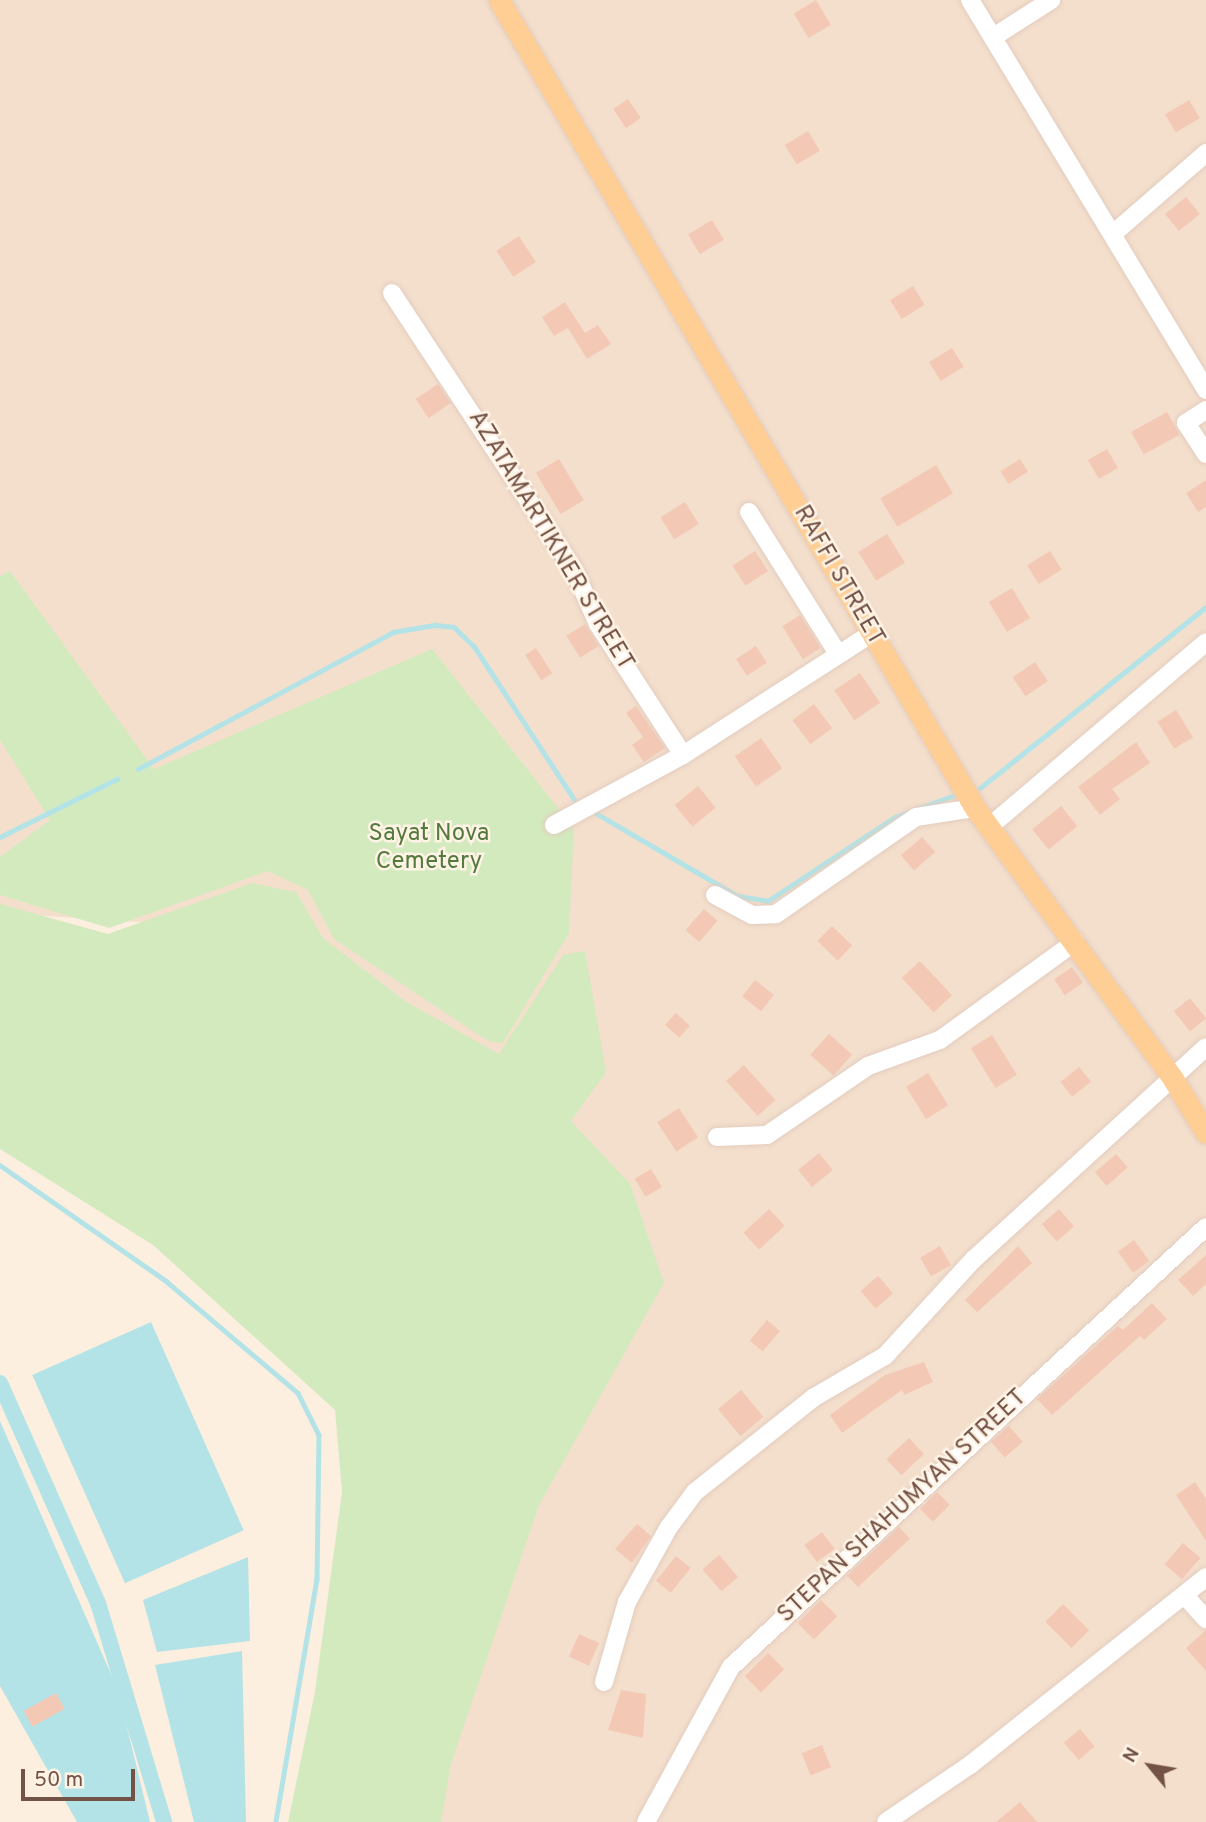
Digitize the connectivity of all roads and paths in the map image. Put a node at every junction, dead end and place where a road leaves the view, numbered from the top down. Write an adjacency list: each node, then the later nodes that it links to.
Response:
1 (499, 0): 12 (main road, RAFFI STREET)
2 (970, 0): 4 (street)
3 (1051, 0): 4 (street)
4 (995, 36): 6 (street)
5 (1206, 153): 6 (street)
6 (1114, 233): 8 (street)
7 (392, 293): 15 (street, AZATAMARTIKNER STREET)
8 (1206, 390)
9 (1206, 410): 10 (street)
10 (1206, 454)
11 (749, 512): 14 (street)
12 (871, 634): 14 (street); 16 (main road, RAFFI STREET)
13 (1206, 642): 18 (street)
14 (838, 654): 15 (street)
15 (684, 755): 17 (street)
16 (975, 808): 18 (main road, RAFFI STREET); 19 (street)
17 (554, 825)
18 (989, 827): 20 (main road, RAFFI STREET)
19 (715, 895)
20 (1074, 942): 22 (main road, RAFFI STREET); 24 (street)
21 (1206, 1047): 22 (street)
22 (1173, 1079): 23 (main road, RAFFI STREET); 29 (street)
23 (1206, 1133)
24 (717, 1137)
25 (1206, 1227): 30 (street, STEPAN SHAHUMYAN STREET)
26 (1206, 1577): 27 (street)
27 (1186, 1597): 28 (street); 31 (street)
28 (1206, 1619)
29 (604, 1682)
30 (646, 1822)
31 (886, 1822)

